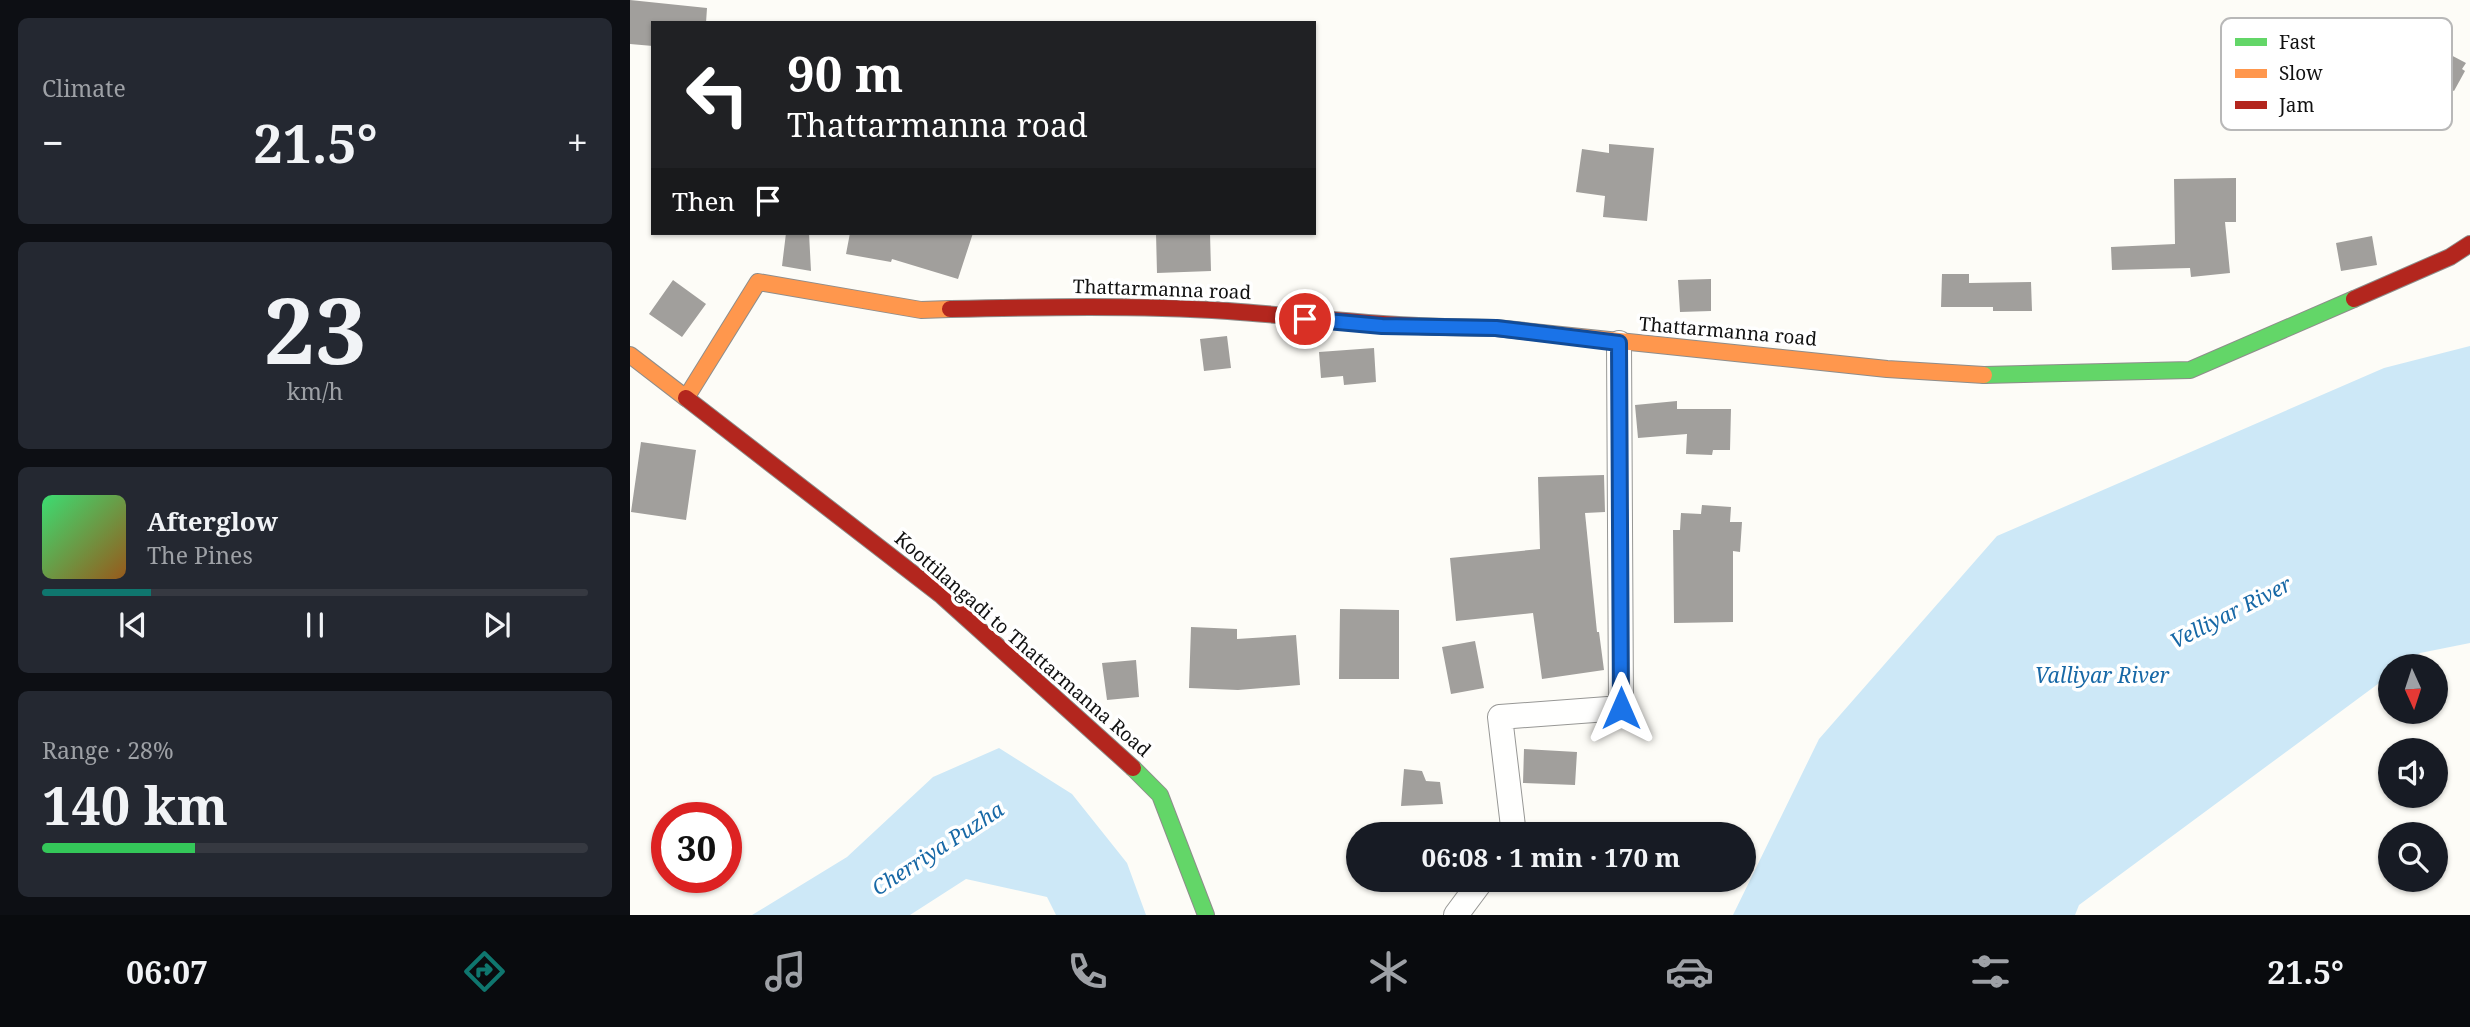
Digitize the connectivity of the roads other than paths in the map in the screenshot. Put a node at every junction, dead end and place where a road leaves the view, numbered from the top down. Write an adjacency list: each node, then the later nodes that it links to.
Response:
1 (2470, 244): 2 (street, Thattarmanna road)
2 (1619, 343): 4 (street, Thattarmanna road); 5 (street)
3 (630, 355): 4 (street)
4 (686, 398): 7 (street, Koottilangadi to Thattarmanna Road)
5 (1512, 822)
6 (1473, 892): 8 (street)
7 (1206, 915)
8 (1456, 915)

